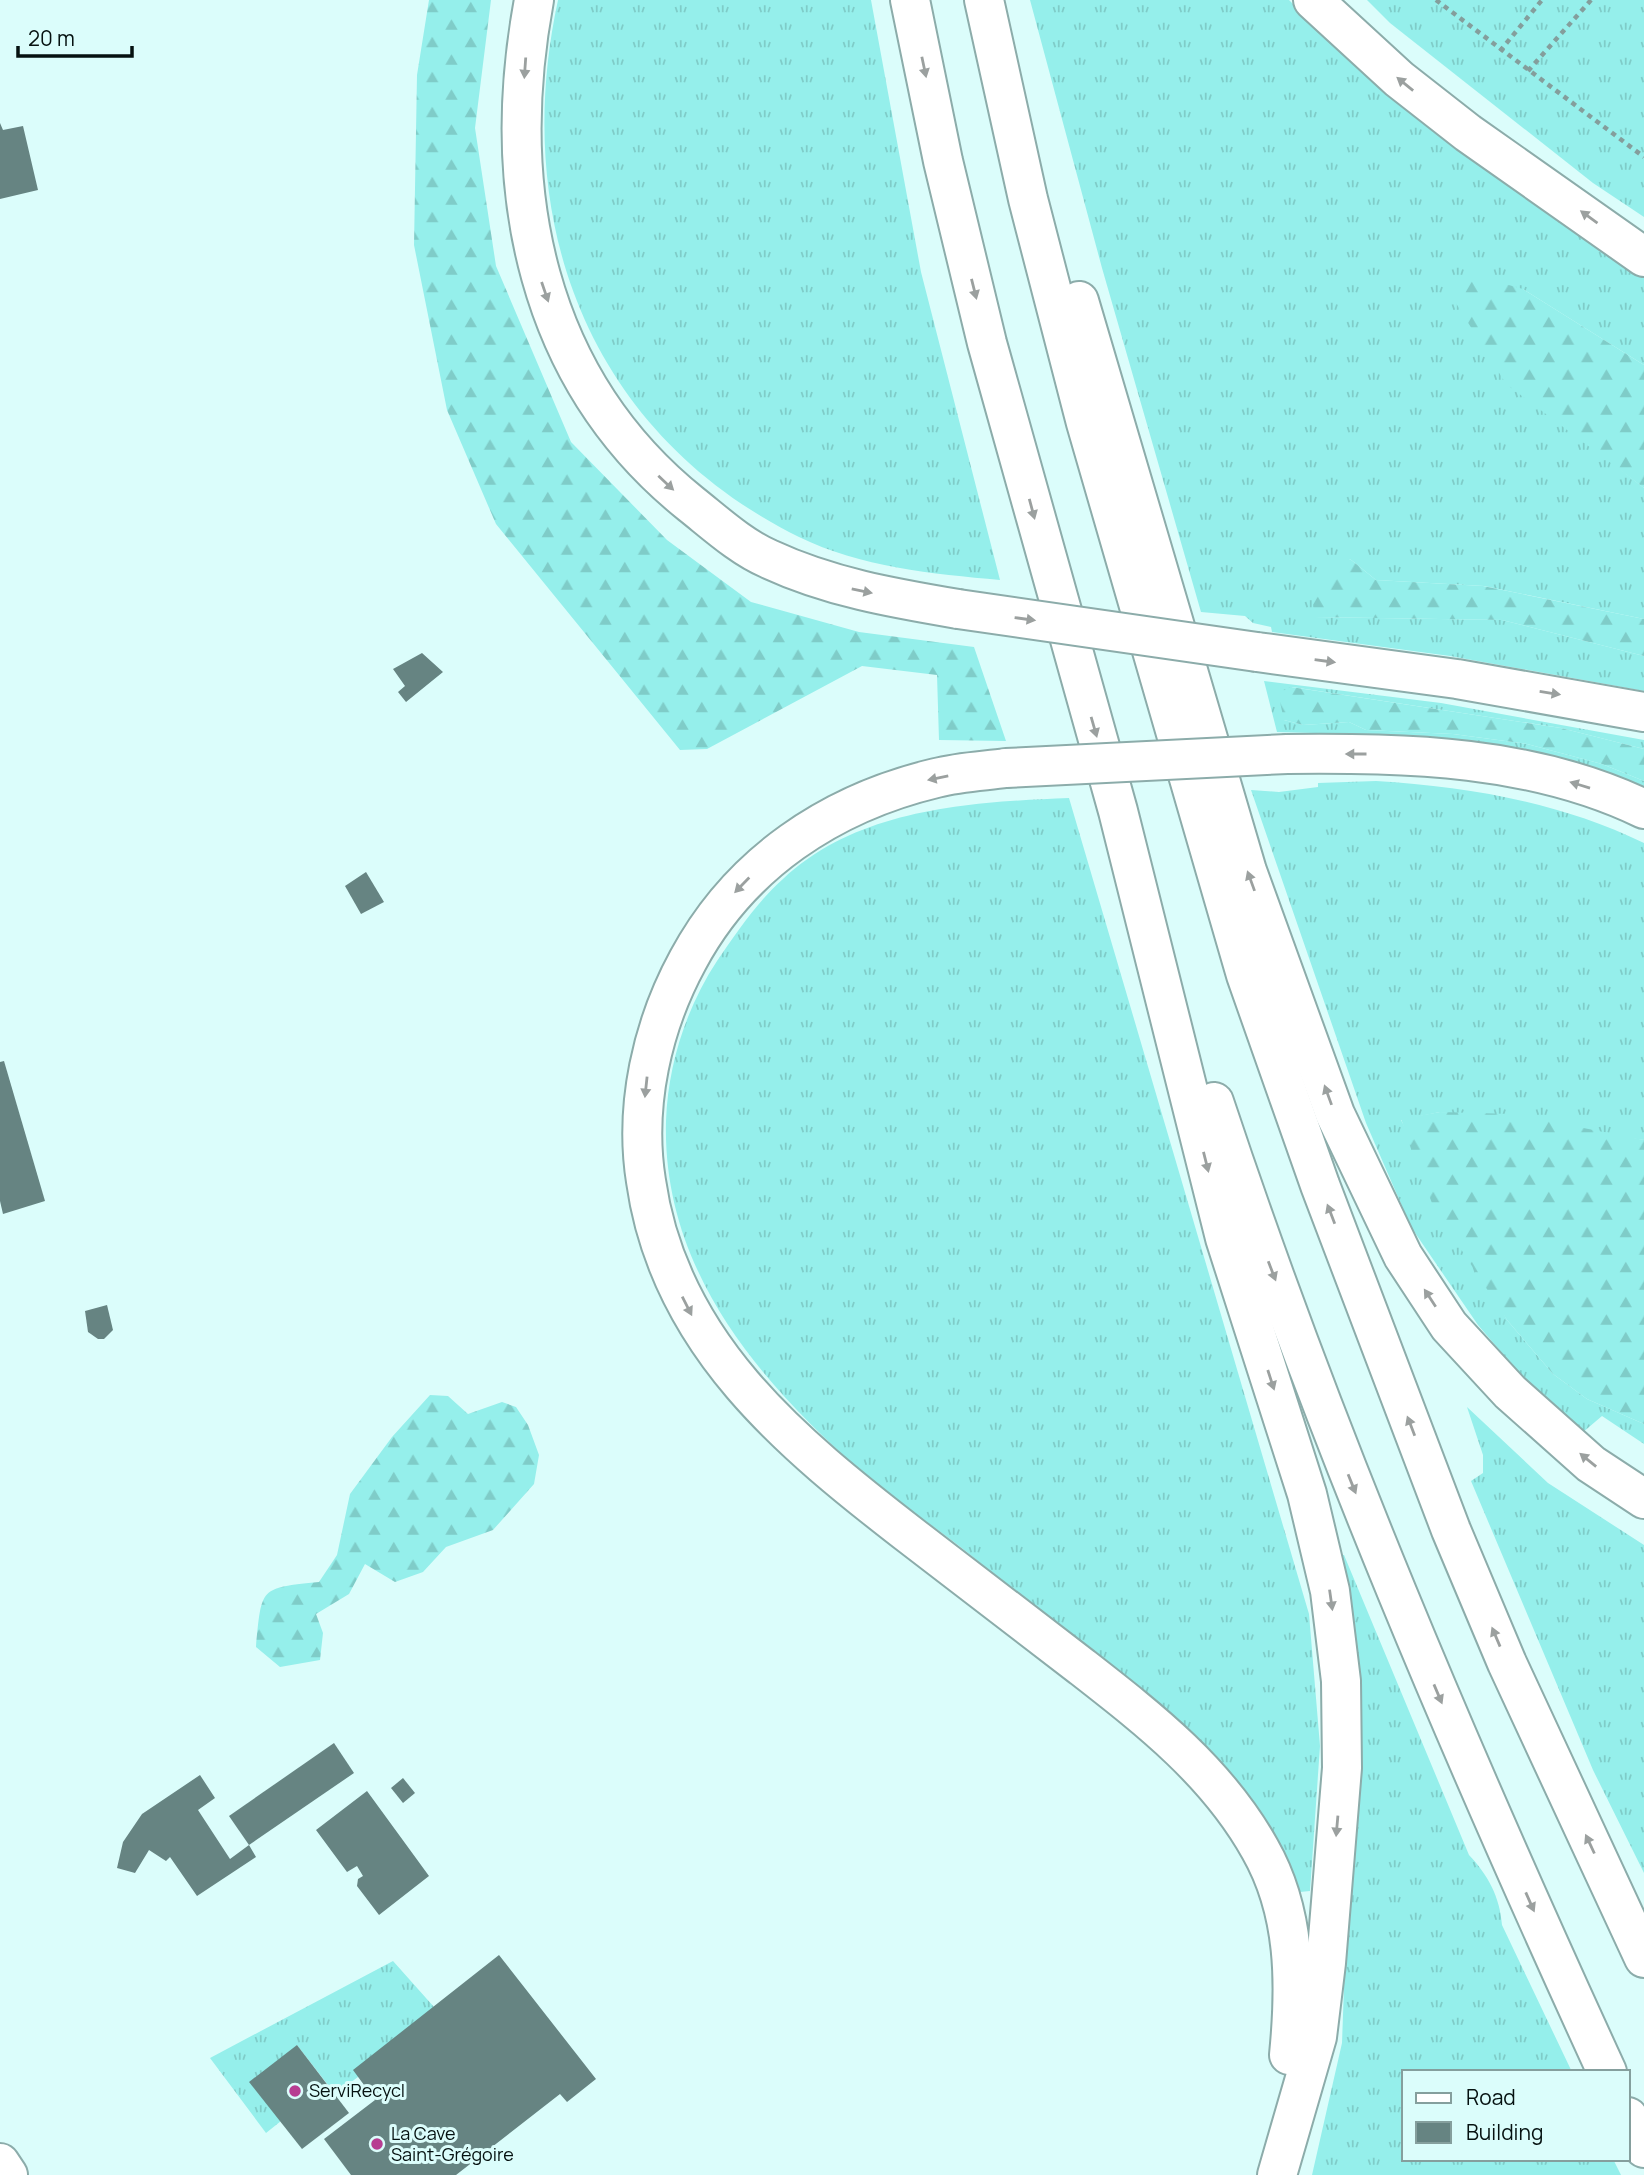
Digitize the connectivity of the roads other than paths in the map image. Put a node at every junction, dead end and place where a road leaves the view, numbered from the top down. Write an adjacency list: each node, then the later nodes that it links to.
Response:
1 (534, 0): 6 (main road, one-way to 6, bridge)
2 (909, 0): 8 (main road, one-way to 8)
3 (985, 0): 9 (main road, one-way to 3); 10 (main road, one-way to 3)
4 (1313, 0): 5 (main road, one-way to 4)
5 (1644, 257)
6 (1644, 712)
7 (1644, 809): 15 (main road, one-way to 15, bridge)
8 (1118, 811): 11 (main road, one-way to 11); 15 (main road, one-way to 15)
9 (1644, 1499)
10 (1644, 1958)
11 (1606, 2070)
12 (1630, 2121): 13 (main road)
13 (1644, 2148)
14 (0, 2163): 16 (main road)
15 (1278, 2169)
16 (8, 2175)

